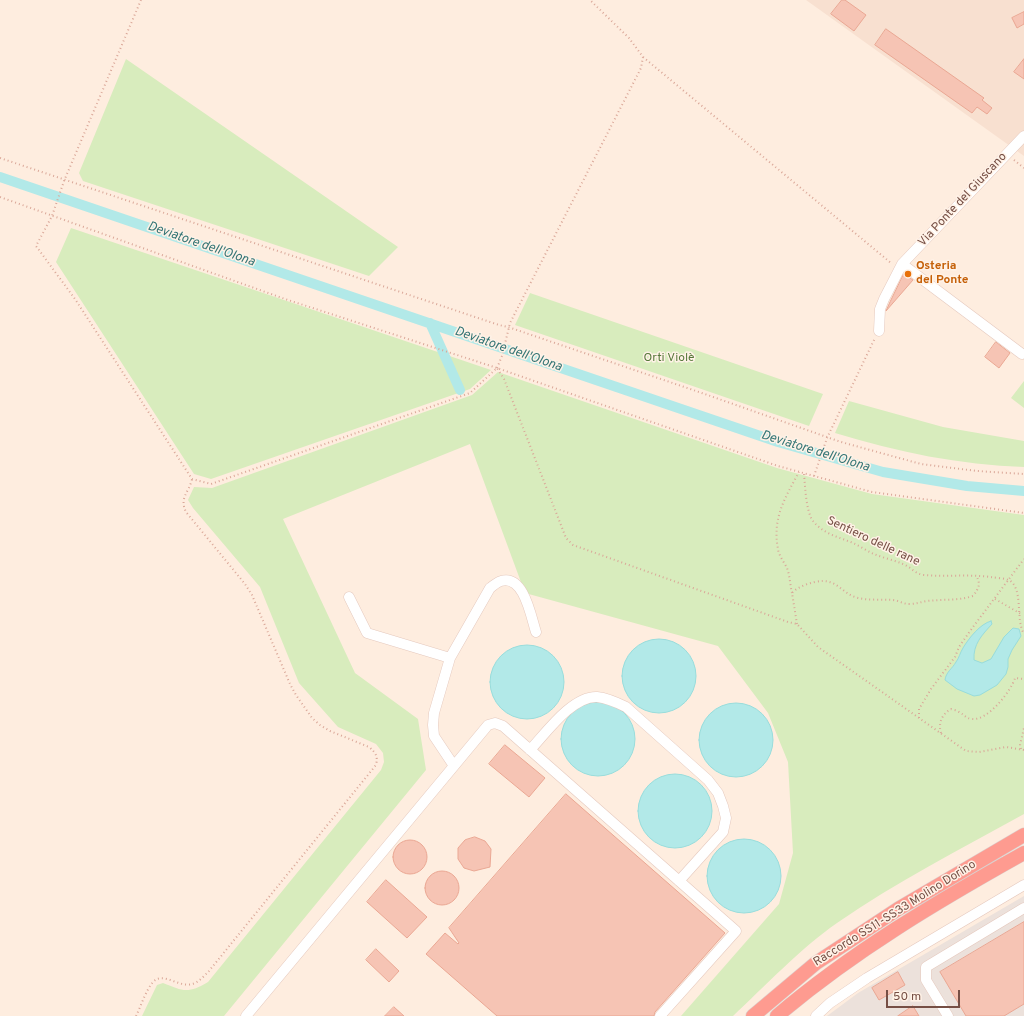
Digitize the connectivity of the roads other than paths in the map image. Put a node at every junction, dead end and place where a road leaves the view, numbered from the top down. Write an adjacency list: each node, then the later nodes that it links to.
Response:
1 (1024, 136): 2 (street, Via Ponte del Giuscano)
2 (900, 267): 3 (street, Via Ponte del Giuscano); 4 (street)
3 (879, 331)
4 (1022, 354)
5 (348, 597): 7 (street)
6 (536, 632): 7 (street)
7 (450, 658): 9 (street)
8 (530, 750): 9 (street); 12 (street); 12 (street)
9 (454, 766): 15 (street)
10 (1024, 835): 17 (highway, Raccordo SS11-SS33 Molino Dorino)
11 (1024, 853): 18 (highway, Raccordo SS11-SS33 Molino Dorino)
12 (679, 881): 16 (street)
13 (1024, 885): 19 (street)
14 (1024, 908): 20 (street)
15 (246, 1016)
16 (660, 1016)
17 (753, 1016)
18 (777, 1016)
19 (816, 1016)
20 (948, 1016)

